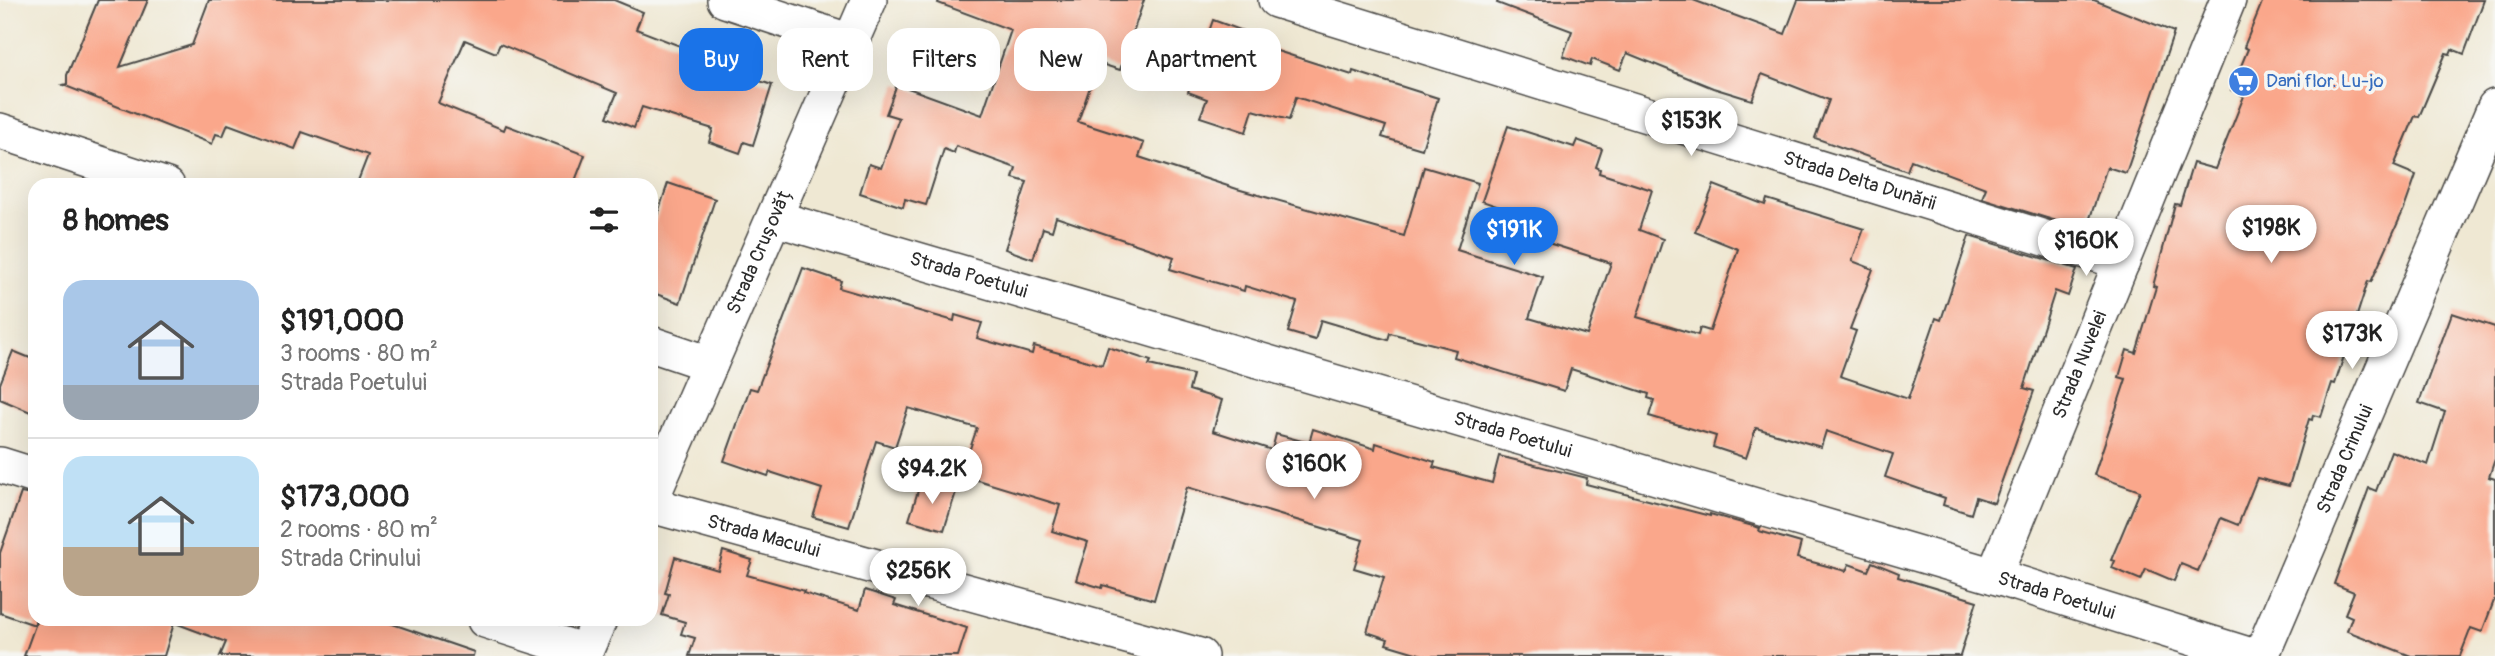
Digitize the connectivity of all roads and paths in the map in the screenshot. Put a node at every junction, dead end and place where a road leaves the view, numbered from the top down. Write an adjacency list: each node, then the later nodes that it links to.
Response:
1 (725, 0): 5 (street)
2 (869, 0): 6 (street, Strada Crușovăț)
3 (1276, 0): 12 (street, Strada Delta Dunării)
4 (2228, 0): 12 (street, Strada Nuvelei)
5 (809, 28)
6 (857, 28)
7 (830, 91): 11 (street, Strada Crușovăț)
8 (2495, 107): 25 (street, Strada Crinului)
9 (0, 131): 10 (street)
10 (143, 178)
11 (774, 218): 14 (street, Strada Crușovăț); 19 (street, Strada Poetului)
12 (2122, 262): 19 (street, Strada Nuvelei)
13 (658, 346): 14 (street)
14 (710, 364): 17 (street, Strada Crușovăț)
15 (0, 465): 16 (street)
16 (28, 474)
17 (658, 483)
18 (658, 507): 23 (street, Strada Macului)
19 (1994, 576): 24 (street, Strada Poetului)
20 (502, 626): 22 (street)
21 (596, 626): 22 (street)
22 (584, 654)
23 (1200, 656)
24 (2251, 656)
25 (2261, 656)

